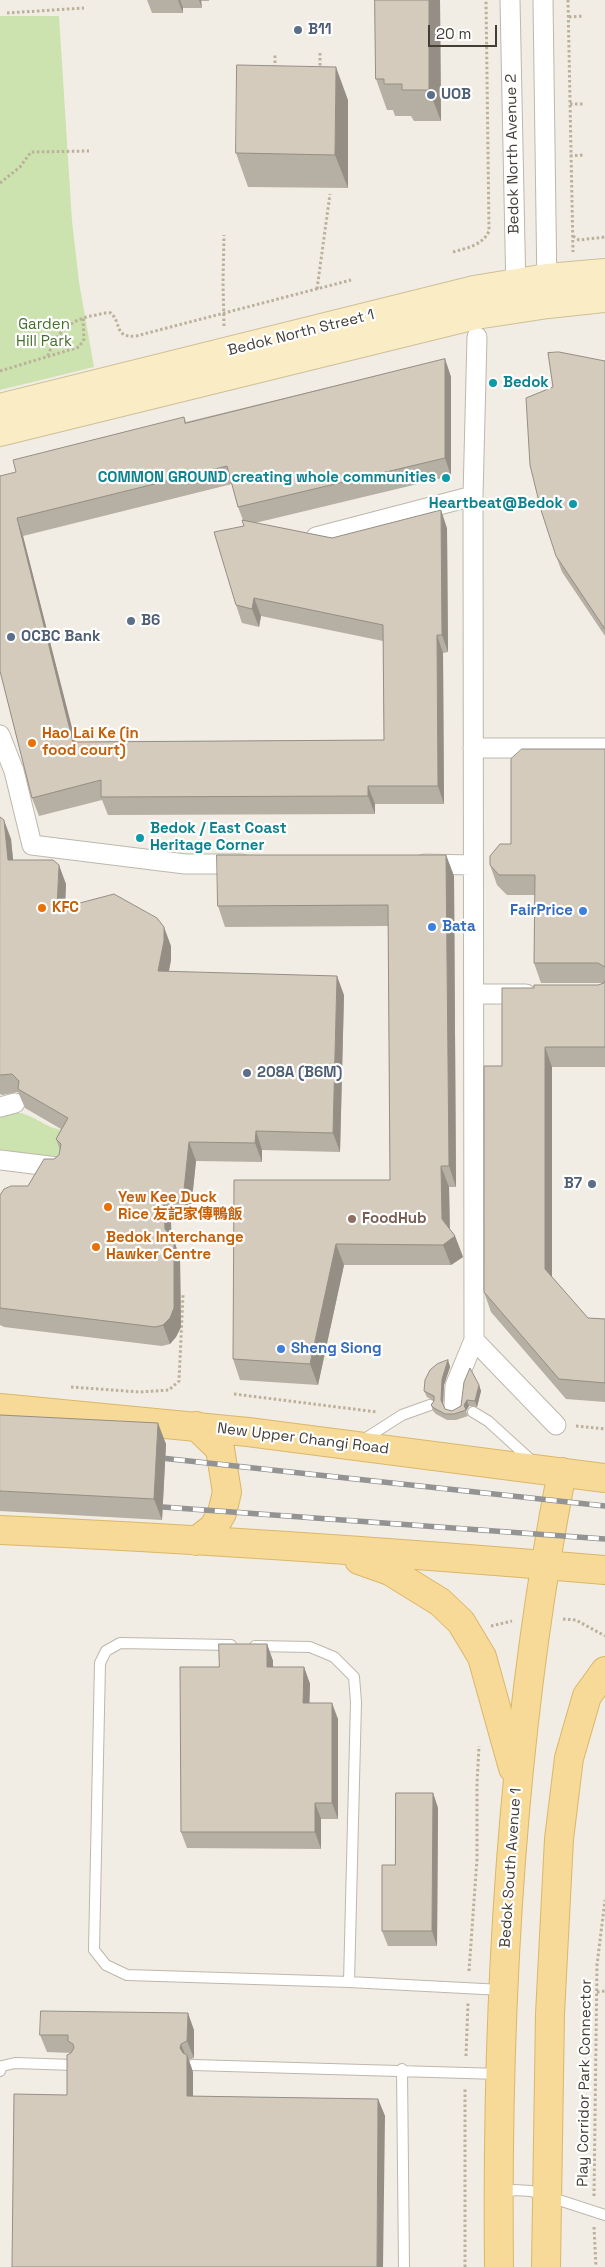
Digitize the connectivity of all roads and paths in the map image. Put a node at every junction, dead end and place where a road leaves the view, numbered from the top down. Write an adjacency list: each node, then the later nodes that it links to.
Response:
1 (486, 0): 18 (path)
2 (510, 0): 23 (street, Bedok North Avenue 2)
3 (543, 0): 22 (street)
4 (568, 0): 13 (path)
5 (84, 8): 6 (path)
6 (7, 13)
7 (320, 53): 10 (path)
8 (275, 54): 9 (path)
9 (275, 72)
10 (320, 72)
11 (89, 151): 14 (path)
12 (583, 155): 13 (path)
13 (570, 156): 17 (path)
14 (0, 183)
15 (330, 194): 21 (path)
16 (224, 235): 25 (path)
17 (605, 237)
18 (453, 252)
19 (605, 273): 22 (street, Bedok North Street 1)
20 (351, 280): 21 (path)
21 (317, 289): 25 (path)
22 (547, 291): 23 (street, Bedok North Street 1); 24 (street, Bedok North Street 1)
23 (516, 295): 30 (street, Bedok North Street 1); 31 (street, Bedok North Street 1)
24 (605, 298)
25 (224, 313): 26 (path)
26 (82, 317): 28 (path); 28 (path)
27 (476, 337): 32 (street)
28 (48, 356): 29 (path)
29 (0, 371)
30 (0, 408)
31 (0, 432)
32 (473, 496): 33 (street); 35 (street)
33 (316, 537)
34 (0, 735): 37 (street)
35 (473, 748): 36 (street); 40 (street)
36 (605, 748)
37 (7, 776): 38 (street)
38 (260, 864)
39 (405, 864): 40 (street)
40 (473, 864): 41 (street)
41 (474, 994): 42 (street); 46 (street)
42 (539, 994)
43 (0, 1160): 44 (street)
44 (57, 1167)
45 (183, 1295): 47 (path)
46 (474, 1340): 50 (street); 54 (street)
47 (64, 1387)
48 (234, 1394): 53 (path)
49 (430, 1405): 53 (lane)
50 (454, 1406)
51 (0, 1408): 55 (main road, New Upper Changi Road)
52 (474, 1412): 58 (lane)
53 (402, 1416): 57 (lane)
54 (556, 1425): 56 (path)
55 (196, 1426): 57 (main road, New Upper Changi Road); 61 (main road)
56 (605, 1428)
57 (354, 1445): 58 (main road, New Upper Changi Road)
58 (553, 1471): 59 (main road, New Upper Changi Road); 63 (main road, Bedok South Avenue 1)
59 (605, 1478)
60 (0, 1530): 61 (main road)
61 (196, 1541): 62 (main road)
62 (328, 1549): 63 (main road); 67 (main road)
63 (544, 1565): 64 (main road); 67 (main road, Bedok South Avenue 1)
64 (605, 1570)
65 (605, 1671): 81 (main road)
66 (479, 1737): 70 (path)
67 (517, 1784): 71 (main road, Bedok South Avenue 1)
68 (605, 1900): 73 (path, Play Corridor Park Connector)
69 (349, 1982): 69 (lane); 70 (lane)
70 (468, 1989): 71 (lane); 78 (path)
71 (504, 1990): 79 (main road, Bedok South Avenue 1)
72 (605, 1991): 73 (path)
73 (597, 1992): 82 (path, Play Corridor Park Connector)
74 (74, 2065): 77 (lane)
75 (194, 2065): 76 (lane)
76 (402, 2069): 78 (lane); 84 (lane)
77 (0, 2071)
78 (465, 2072): 79 (lane); 85 (path)
79 (500, 2074): 80 (main road, Bedok South Avenue 1)
80 (498, 2196): 81 (lane); 86 (main road, Bedok South Avenue 1)
81 (545, 2197): 82 (lane); 87 (main road)
82 (594, 2212): 83 (lane); 88 (path, Play Corridor Park Connector)
83 (605, 2215)
84 (404, 2267)
85 (465, 2267)
86 (499, 2267)
87 (546, 2267)
88 (596, 2267)

